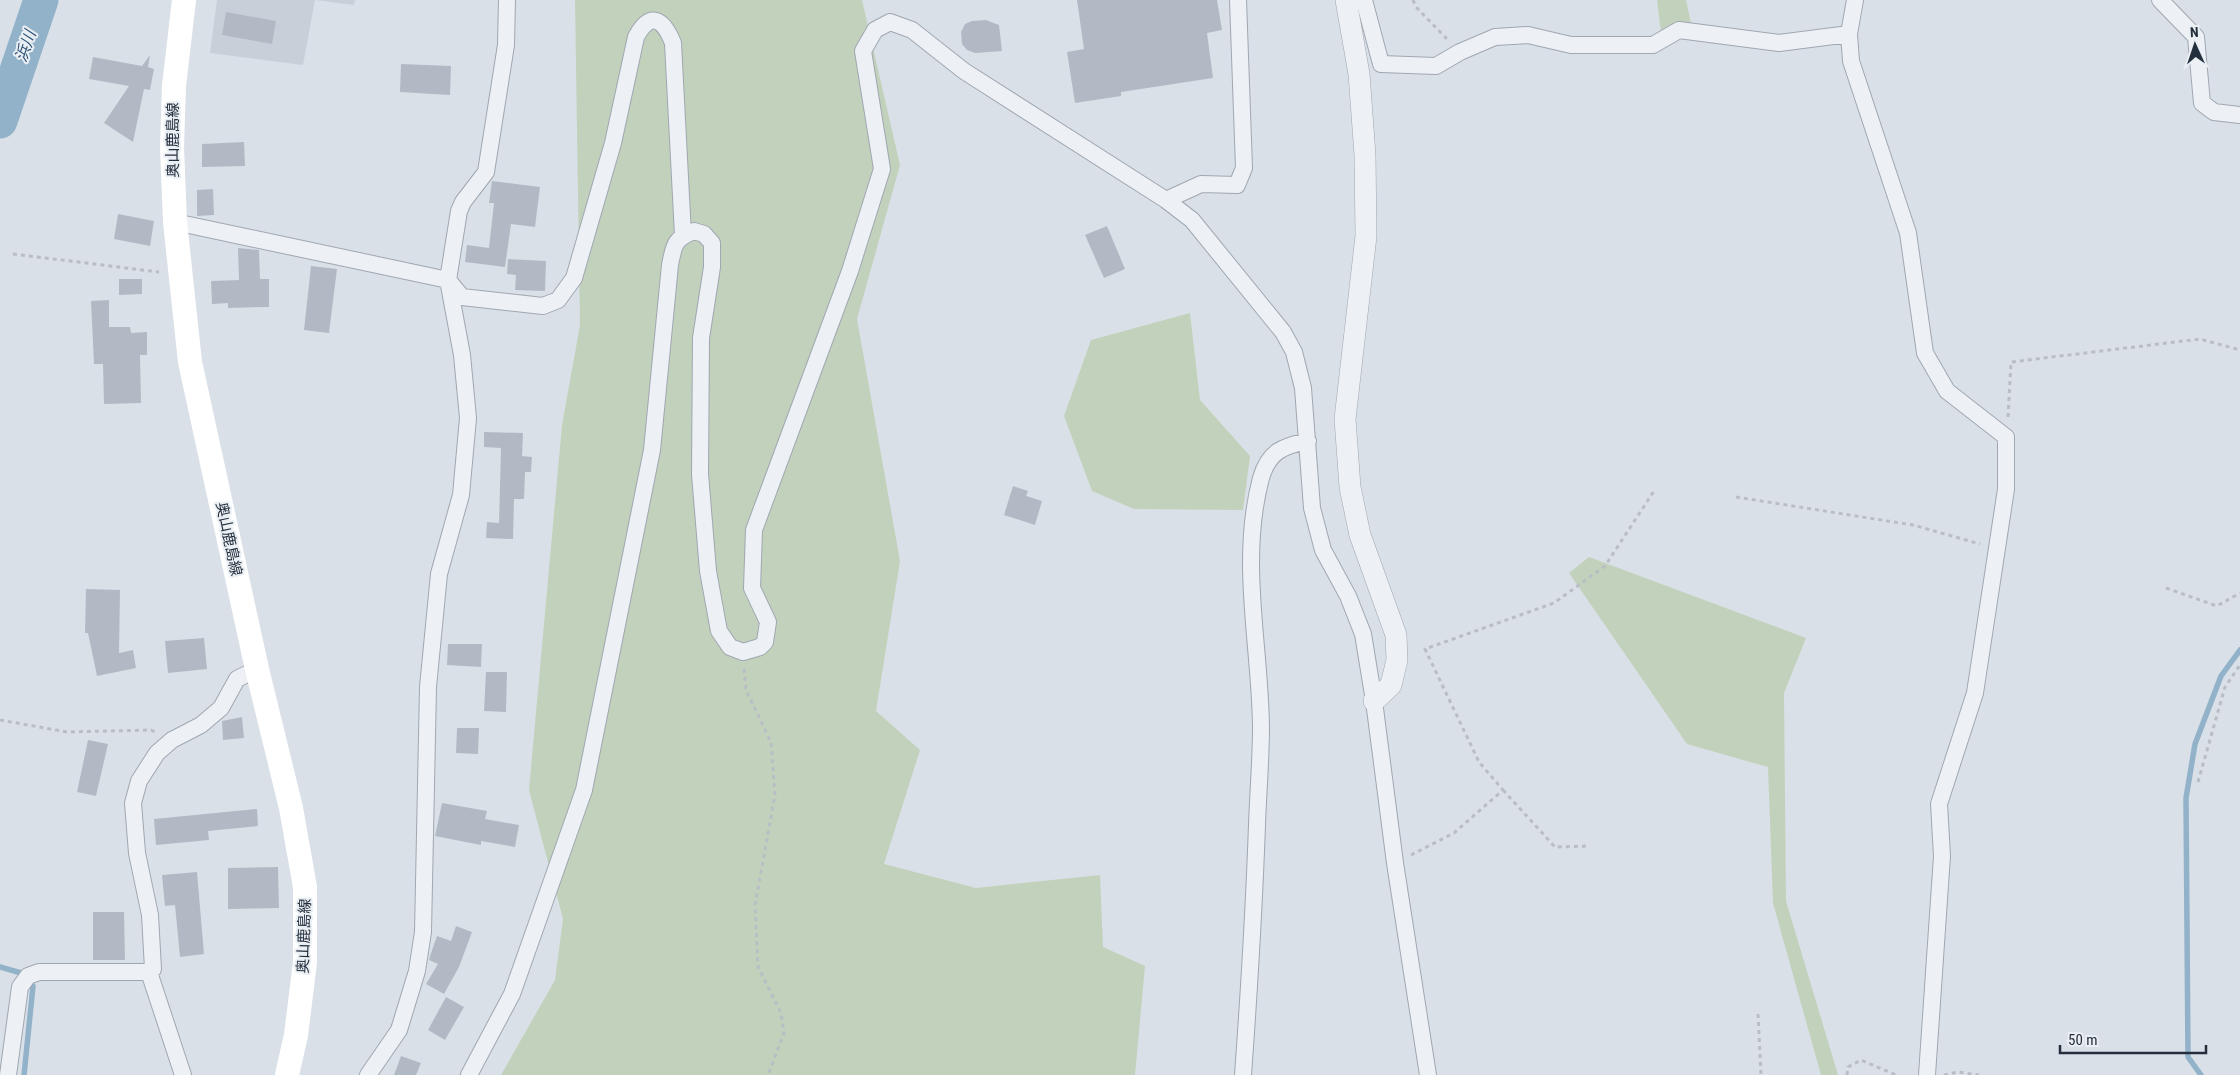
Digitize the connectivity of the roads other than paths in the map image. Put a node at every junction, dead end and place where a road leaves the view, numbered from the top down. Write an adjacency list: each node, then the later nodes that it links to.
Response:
1 (184, 0): 11 (main road, 奥山鹿島線)
2 (507, 0): 13 (street)
3 (1238, 0): 10 (street)
4 (1346, 0): 16 (street)
5 (1364, 0): 8 (street)
6 (1855, 0): 8 (street)
7 (2160, 0): 9 (street)
8 (1849, 34): 25 (street)
9 (2240, 115)
10 (1166, 200): 12 (street); 14 (street)
11 (175, 222): 13 (street); 15 (main road, 奥山鹿島線)
12 (683, 235): 13 (street); 22 (street)
13 (448, 280): 21 (street)
14 (1308, 441): 16 (street); 23 (street)
15 (258, 668): 17 (street); 20 (main road, 奥山鹿島線)
16 (1374, 701): 24 (street)
17 (149, 972): 18 (street); 19 (street)
18 (8, 1075)
19 (183, 1075)
20 (287, 1075)
21 (368, 1075)
22 (469, 1075)
23 (1243, 1075)
24 (1428, 1075)
25 (1927, 1075)

